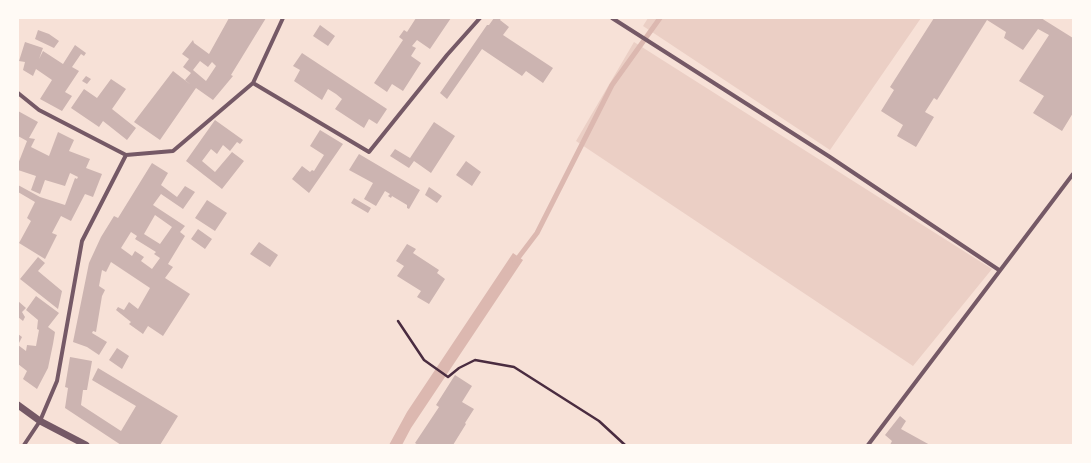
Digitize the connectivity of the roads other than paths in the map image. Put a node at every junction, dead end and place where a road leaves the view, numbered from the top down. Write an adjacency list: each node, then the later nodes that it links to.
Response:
1 (283, 18): 4 (street)
2 (480, 18): 4 (street)
3 (612, 18): 8 (street)
4 (253, 83): 6 (street)
5 (18, 93): 6 (street)
6 (126, 155): 10 (street)
7 (1073, 174): 8 (street)
8 (999, 270): 13 (street)
9 (18, 405): 10 (street)
10 (40, 421): 11 (street); 12 (street)
11 (24, 445)
12 (86, 445)
13 (868, 445)

